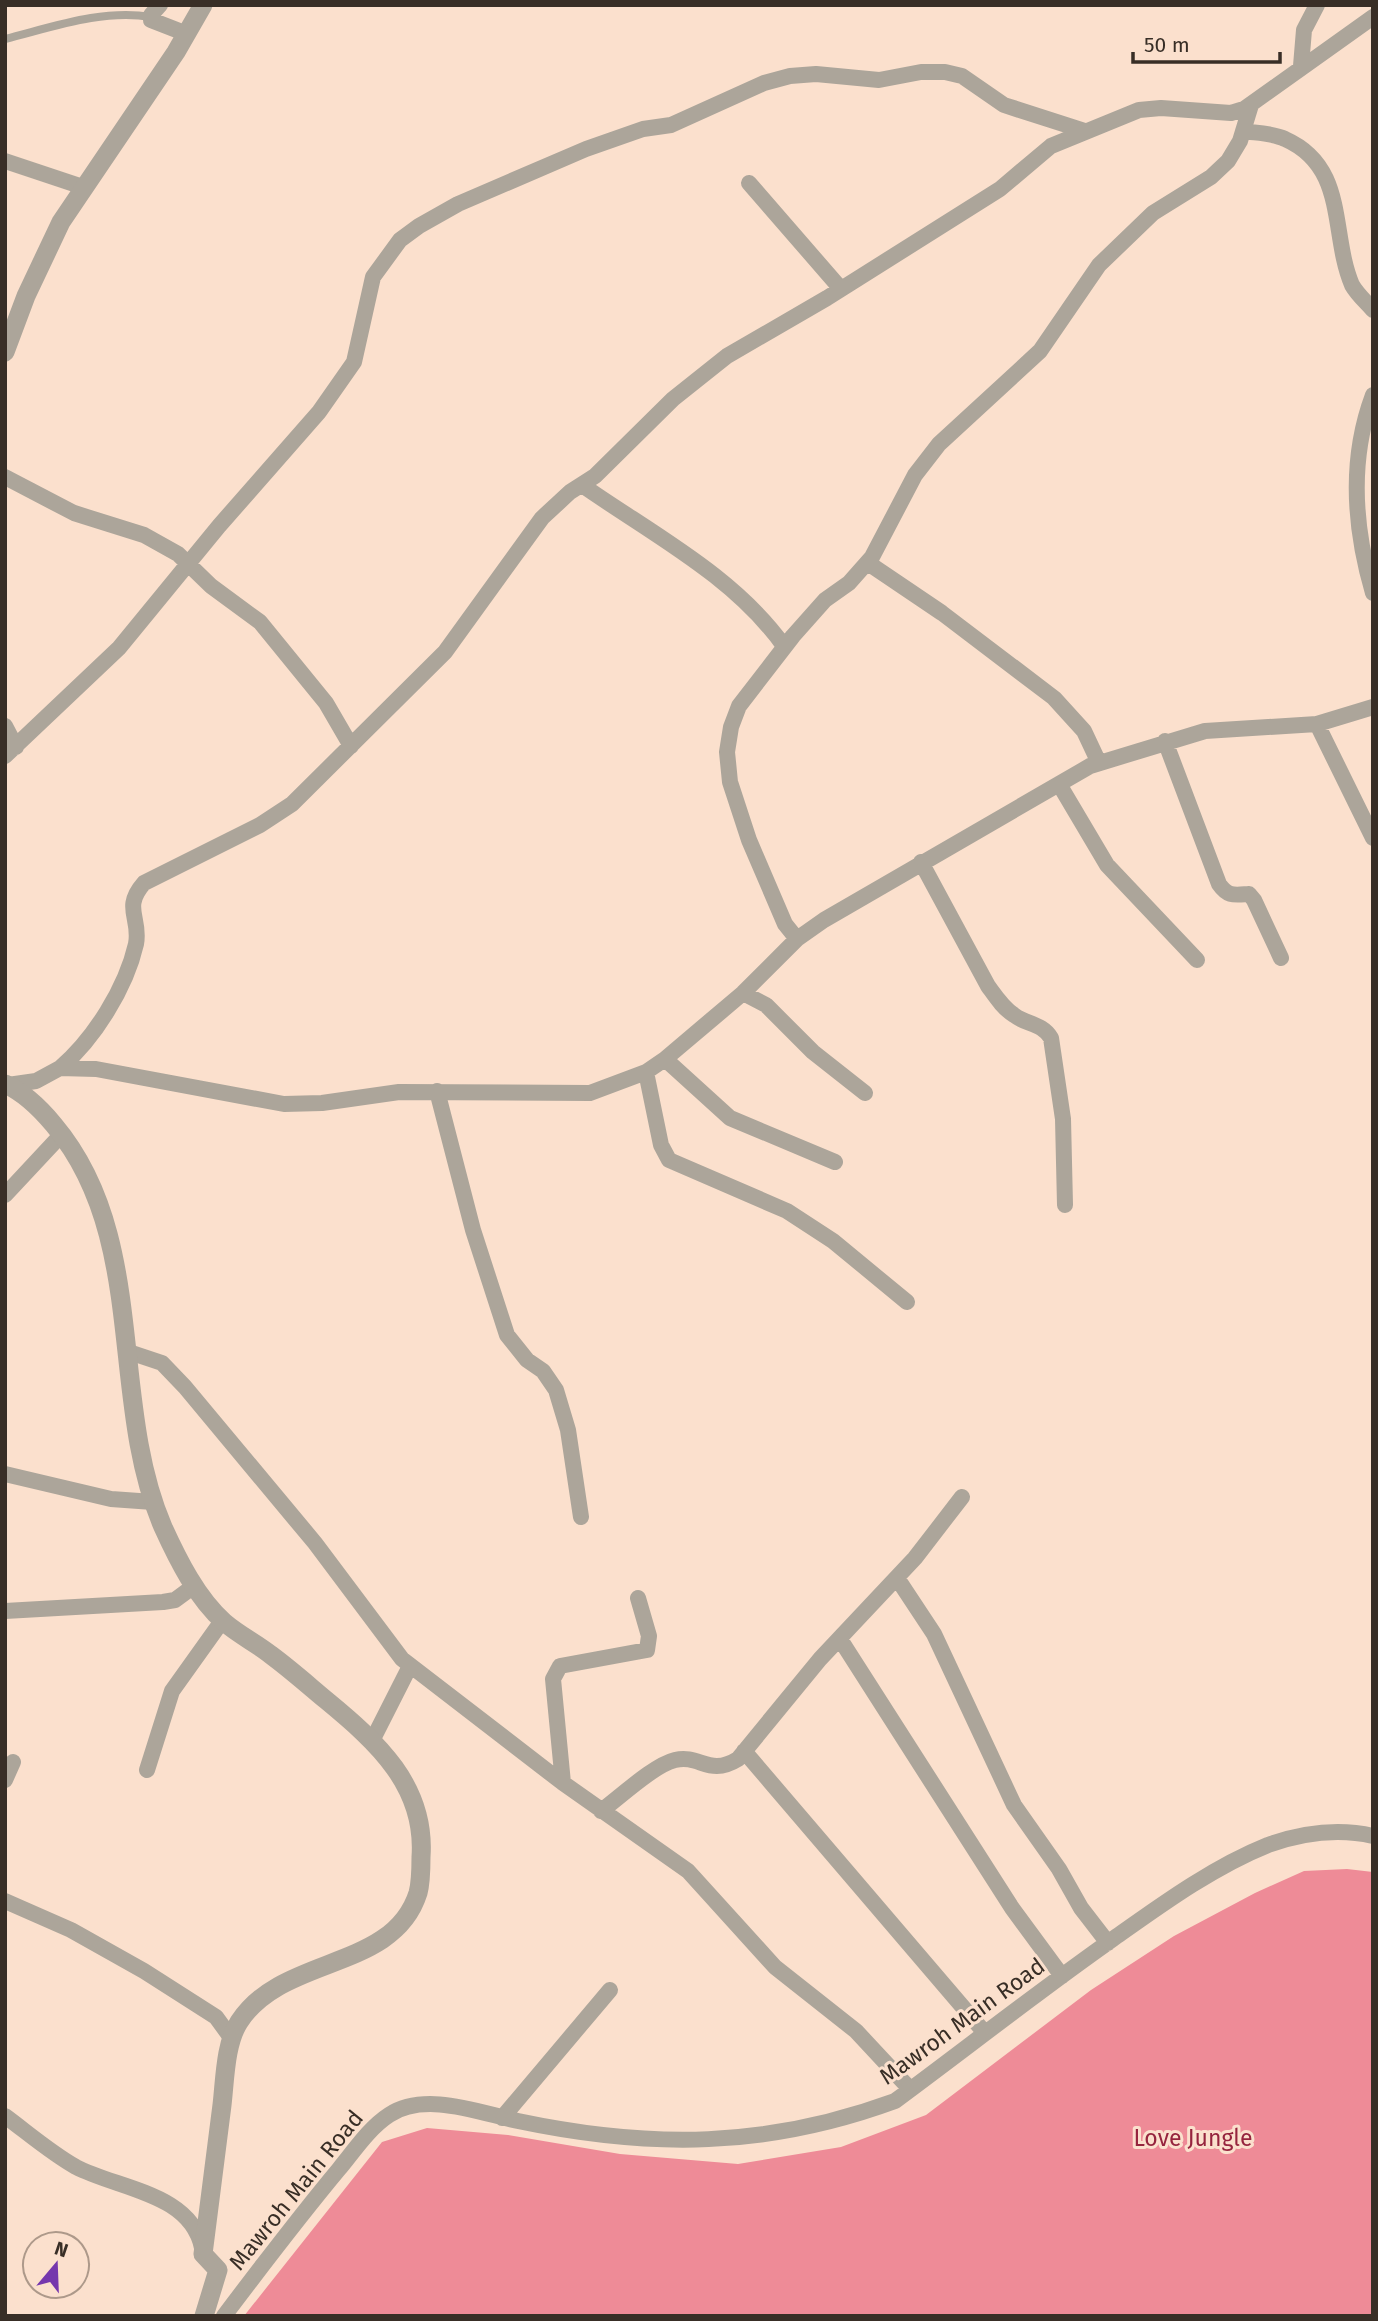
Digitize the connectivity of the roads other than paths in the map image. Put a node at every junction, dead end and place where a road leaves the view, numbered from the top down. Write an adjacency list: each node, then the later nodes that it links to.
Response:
1 (203, 5): 5 (street)
2 (1317, 5): 7 (street)
3 (155, 11): 5 (street); 6 (lane)
4 (1373, 17): 7 (street)
5 (187, 34): 13 (street)
6 (5, 39)
7 (1301, 66): 8 (street)
8 (1251, 105): 9 (street); 10 (street)
9 (1085, 131): 14 (street); 21 (street)
10 (1242, 131): 15 (street); 20 (street)
11 (5, 161): 13 (street)
12 (750, 183): 14 (street)
13 (83, 187): 16 (street)
14 (841, 289): 19 (street)
15 (1373, 310)
16 (5, 352)
17 (1373, 395): 22 (street)
18 (5, 477): 21 (street)
19 (582, 485): 23 (street); 28 (street)
20 (868, 562): 23 (street); 30 (street)
21 (190, 563): 28 (street); 29 (street)
22 (1373, 593)
23 (784, 646): 34 (street)
24 (1373, 707): 25 (street)
25 (1317, 724): 27 (street); 32 (street)
26 (5, 726): 29 (street)
27 (1165, 741): 30 (street); 35 (street)
28 (351, 746): 39 (street)
29 (10, 751)
30 (1099, 763): 31 (street)
31 (1059, 783): 33 (street); 36 (street)
32 (1373, 838)
33 (921, 862): 34 (street); 47 (street)
34 (797, 939): 37 (street)
35 (1281, 958)
36 (1197, 960)
37 (743, 993): 38 (street); 43 (street)
38 (665, 1059): 40 (street); 45 (street)
39 (60, 1068): 41 (street); 42 (street)
40 (646, 1072): 42 (street); 48 (street)
41 (7, 1084): 44 (street)
42 (437, 1091): 53 (street)
43 (865, 1093)
44 (62, 1135): 46 (street); 49 (street)
45 (835, 1162)
46 (5, 1195)
47 (1065, 1205)
48 (907, 1302)
49 (128, 1352): 52 (street); 60 (street)
50 (5, 1474): 52 (street)
51 (962, 1497): 54 (street)
52 (153, 1502): 55 (street)
53 (581, 1517)
54 (897, 1578): 59 (street); 70 (street)
55 (194, 1586): 57 (street); 58 (street)
56 (638, 1598): 66 (street)
57 (5, 1612)
58 (222, 1621): 61 (street); 64 (street)
59 (840, 1639): 62 (street); 71 (street)
60 (410, 1666): 61 (street); 66 (street)
61 (373, 1739): 74 (street)
62 (744, 1751): 67 (street); 73 (street)
63 (13, 1762): 65 (street)
64 (147, 1770)
65 (5, 1780)
66 (563, 1783): 67 (street)
67 (601, 1811): 75 (street)
68 (1373, 1836): 70 (street, Mawroh Main Road)
69 (5, 1901): 74 (street)
70 (1108, 1942): 71 (street, Mawroh Main Road)
71 (1062, 1976): 73 (street, Mawroh Main Road)
72 (610, 1990): 77 (street)
73 (985, 2033): 75 (street, Mawroh Main Road)
74 (232, 2039): 78 (street)
75 (910, 2089): 77 (street, Mawroh Main Road)
76 (5, 2116): 78 (street)
77 (502, 2118): 80 (street, Mawroh Main Road)
78 (203, 2254): 79 (street)
79 (204, 2316)
80 (223, 2316)

